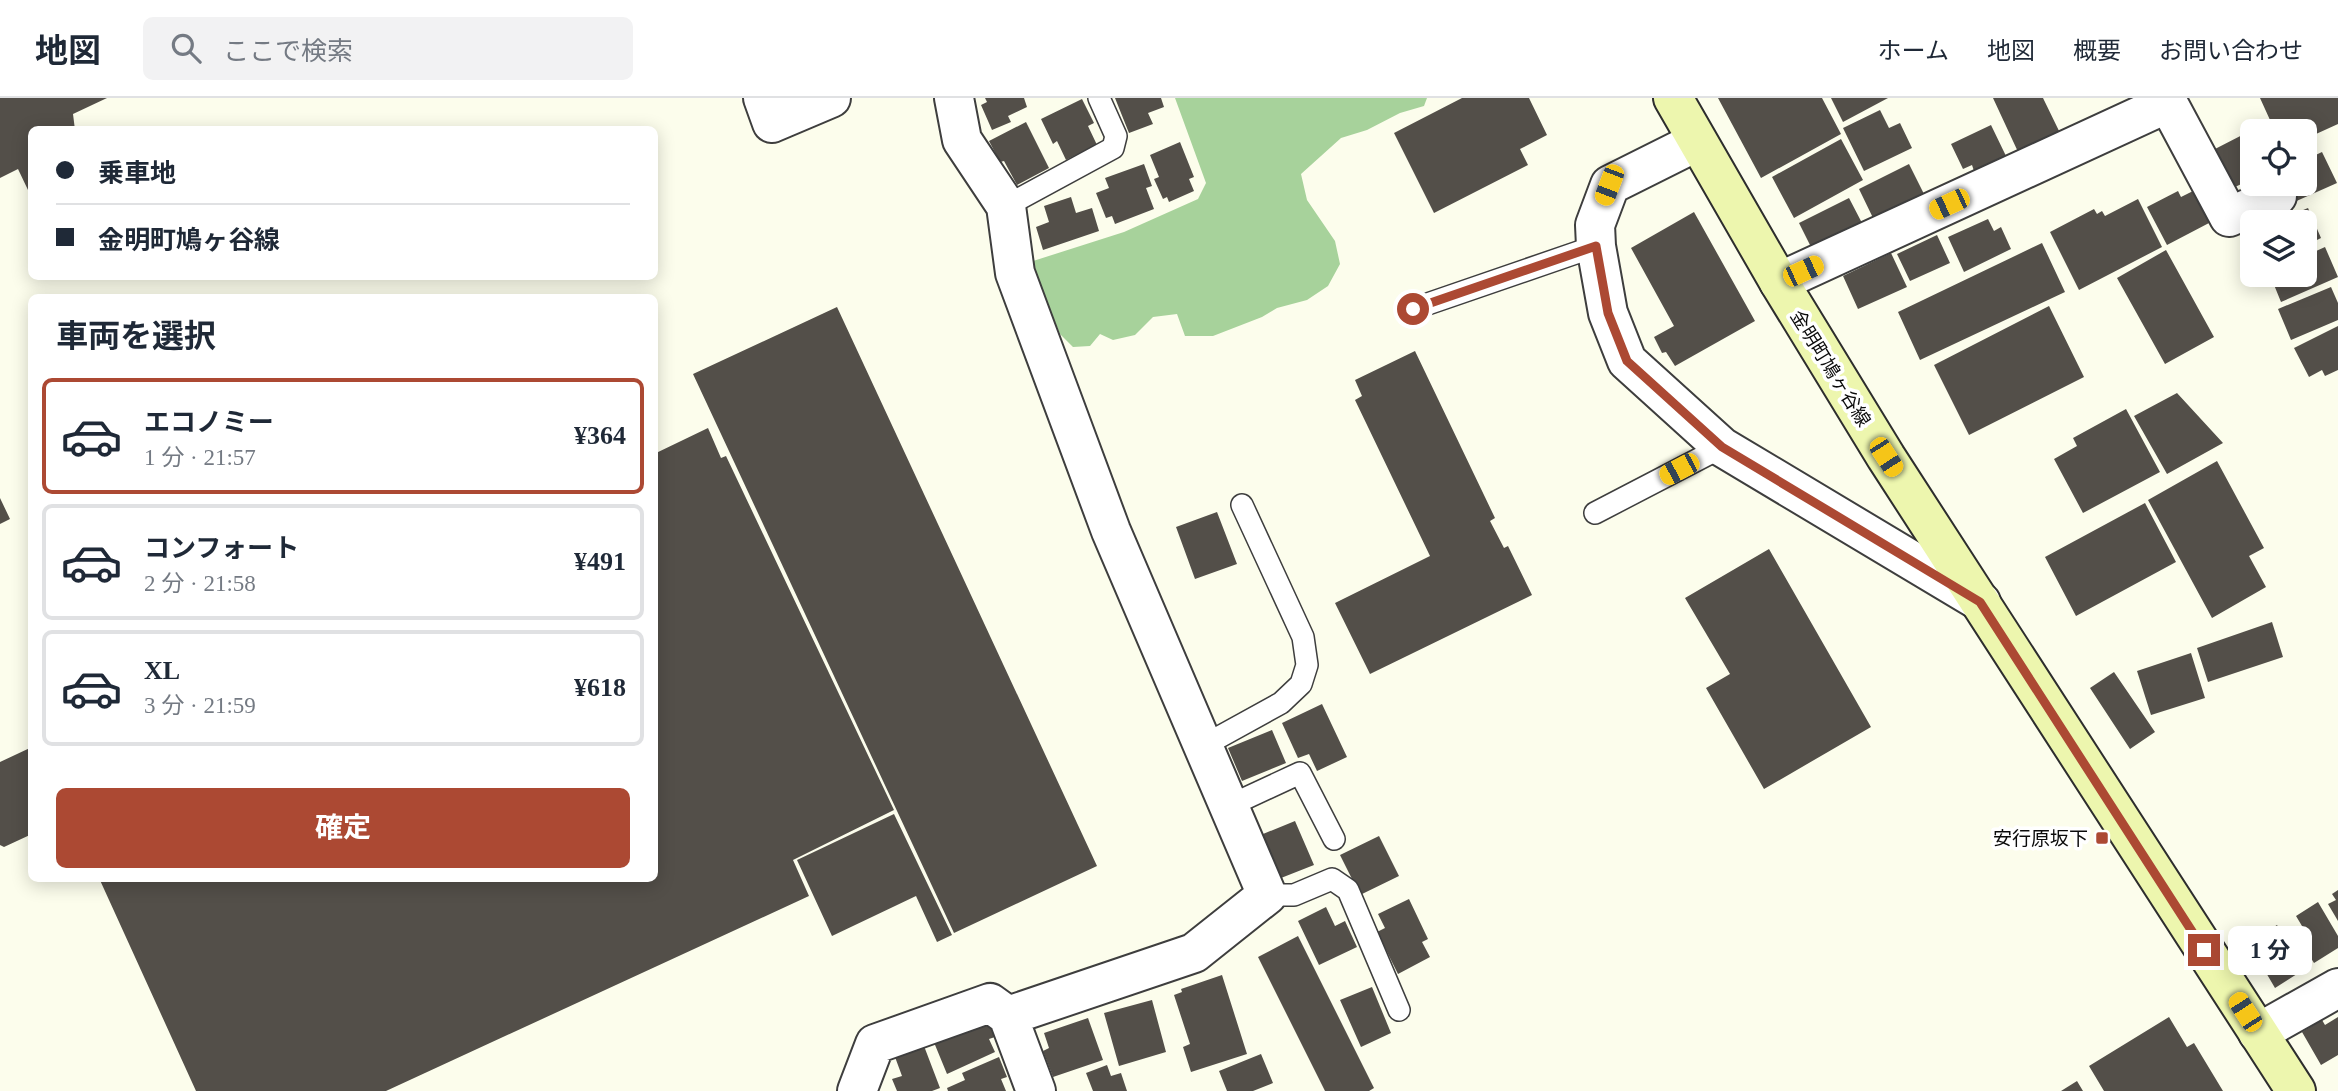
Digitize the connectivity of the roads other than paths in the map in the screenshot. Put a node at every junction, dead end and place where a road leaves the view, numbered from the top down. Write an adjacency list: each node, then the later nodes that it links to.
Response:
1 (763, 98): 2 (street)
2 (831, 98)
3 (954, 98): 8 (street)
4 (1099, 98): 8 (lane)
5 (1673, 98): 6 (main road, 金明町鳩ヶ谷線)
6 (1696, 142): 9 (street); 10 (main road, 金明町鳩ヶ谷線)
7 (2277, 196): 10 (street)
8 (1006, 206): 16 (street)
9 (1596, 246): 11 (lane); 12 (street)
10 (1779, 282): 15 (main road, 金明町鳩ヶ谷線)
11 (1413, 309)
12 (1722, 447): 14 (lane); 15 (street)
13 (1242, 505): 16 (lane)
14 (1595, 513)
15 (1980, 602): 23 (main road, 金明町鳩ヶ谷線)
16 (1203, 746): 17 (street)
17 (1228, 806): 18 (lane); 19 (street)
18 (1334, 839)
19 (1267, 895): 21 (lane); 22 (street)
20 (2338, 988): 23 (street)
21 (1399, 1010)
22 (1009, 1016): 24 (street); 25 (street)
23 (2258, 1033): 26 (main road, 金明町鳩ヶ谷線)
24 (857, 1091)
25 (1036, 1091)
26 (2295, 1091)

